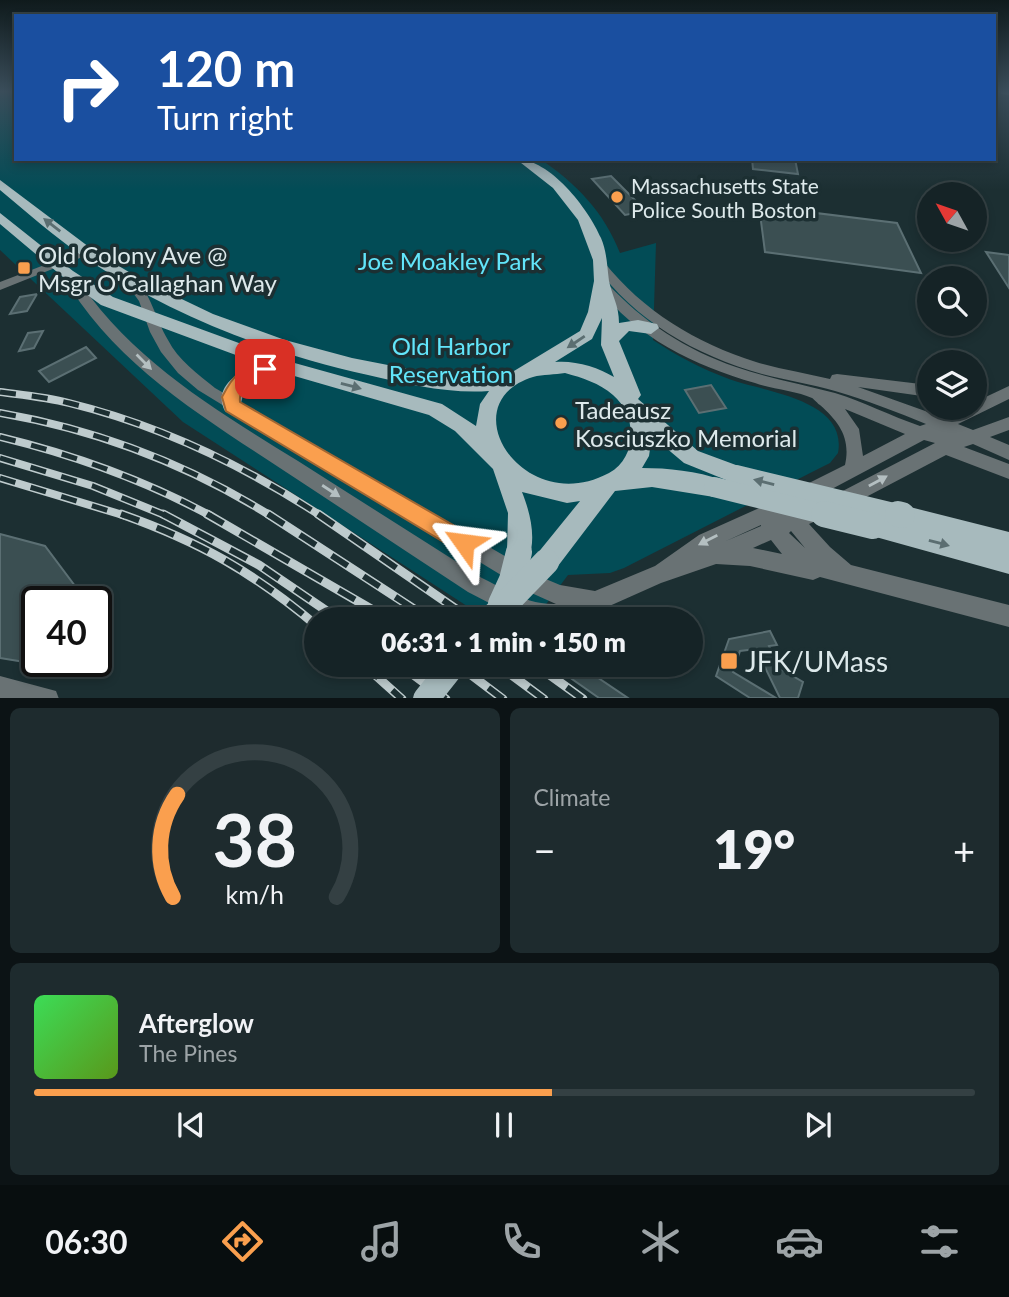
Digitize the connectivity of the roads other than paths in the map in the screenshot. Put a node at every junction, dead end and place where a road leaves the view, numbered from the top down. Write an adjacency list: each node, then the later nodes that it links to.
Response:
1 (525, 161): 5 (main road)
2 (0, 184): 4 (main road, one-way to 2)
3 (0, 217): 6 (main road)
4 (86, 252): 6 (street); 7 (main road)
5 (600, 264): 9 (main road); 14 (street)
6 (62, 269): 8 (street); 10 (main road); 41 (street, one-way to 41)
7 (128, 278): 10 (street); 15 (main road)
8 (0, 286)
9 (603, 286): 11 (street); 12 (main road); 15 (main road, one-way to 15)
10 (153, 320): 13 (main road); 20 (street)
11 (650, 328): 12 (main road); 17 (street)
12 (610, 341): 21 (main road)
13 (286, 367): 20 (main road); 28 (main road, one-way to 28)
14 (768, 370): 16 (street); 23 (street)
15 (516, 377): 21 (main road); 28 (main road)
16 (917, 389)
17 (805, 391): 24 (street); 29 (street)
18 (1009, 392): 19 (street); 23 (street)
19 (987, 395)
20 (232, 406): 41 (street)
21 (636, 409): 31 (main road); 36 (main road, one-way to 21, bridge)
22 (1009, 423): 25 (street)
23 (941, 424): 24 (street); 25 (street)
24 (915, 437): 25 (street); 26 (street); 29 (street)
25 (972, 437): 26 (street); 27 (street)
26 (946, 447): 30 (street); 34 (street, one-way to 26)
27 (1009, 453)
28 (494, 457): 31 (main road); 42 (main road, bridge)
29 (852, 470): 32 (street)
30 (1009, 472)
31 (609, 484): 38 (main road, one-way to 38, bridge); 43 (main road, bridge)
32 (781, 506): 33 (street); 34 (street)
33 (761, 515): 35 (street); 39 (street, one-way to 39)
34 (795, 522): 35 (street); 40 (street)
35 (775, 530): 37 (street); 40 (street)
36 (1009, 542)
37 (711, 557): 39 (street); 40 (street)
38 (1009, 562)
39 (659, 574): 41 (street)
40 (853, 578): 44 (street)
41 (600, 601)
42 (498, 607)
43 (503, 607)
44 (1009, 616)
45 (443, 677): 48 (main road, bridge)
46 (0, 687): 47 (street)
47 (48, 698)
48 (426, 698)

